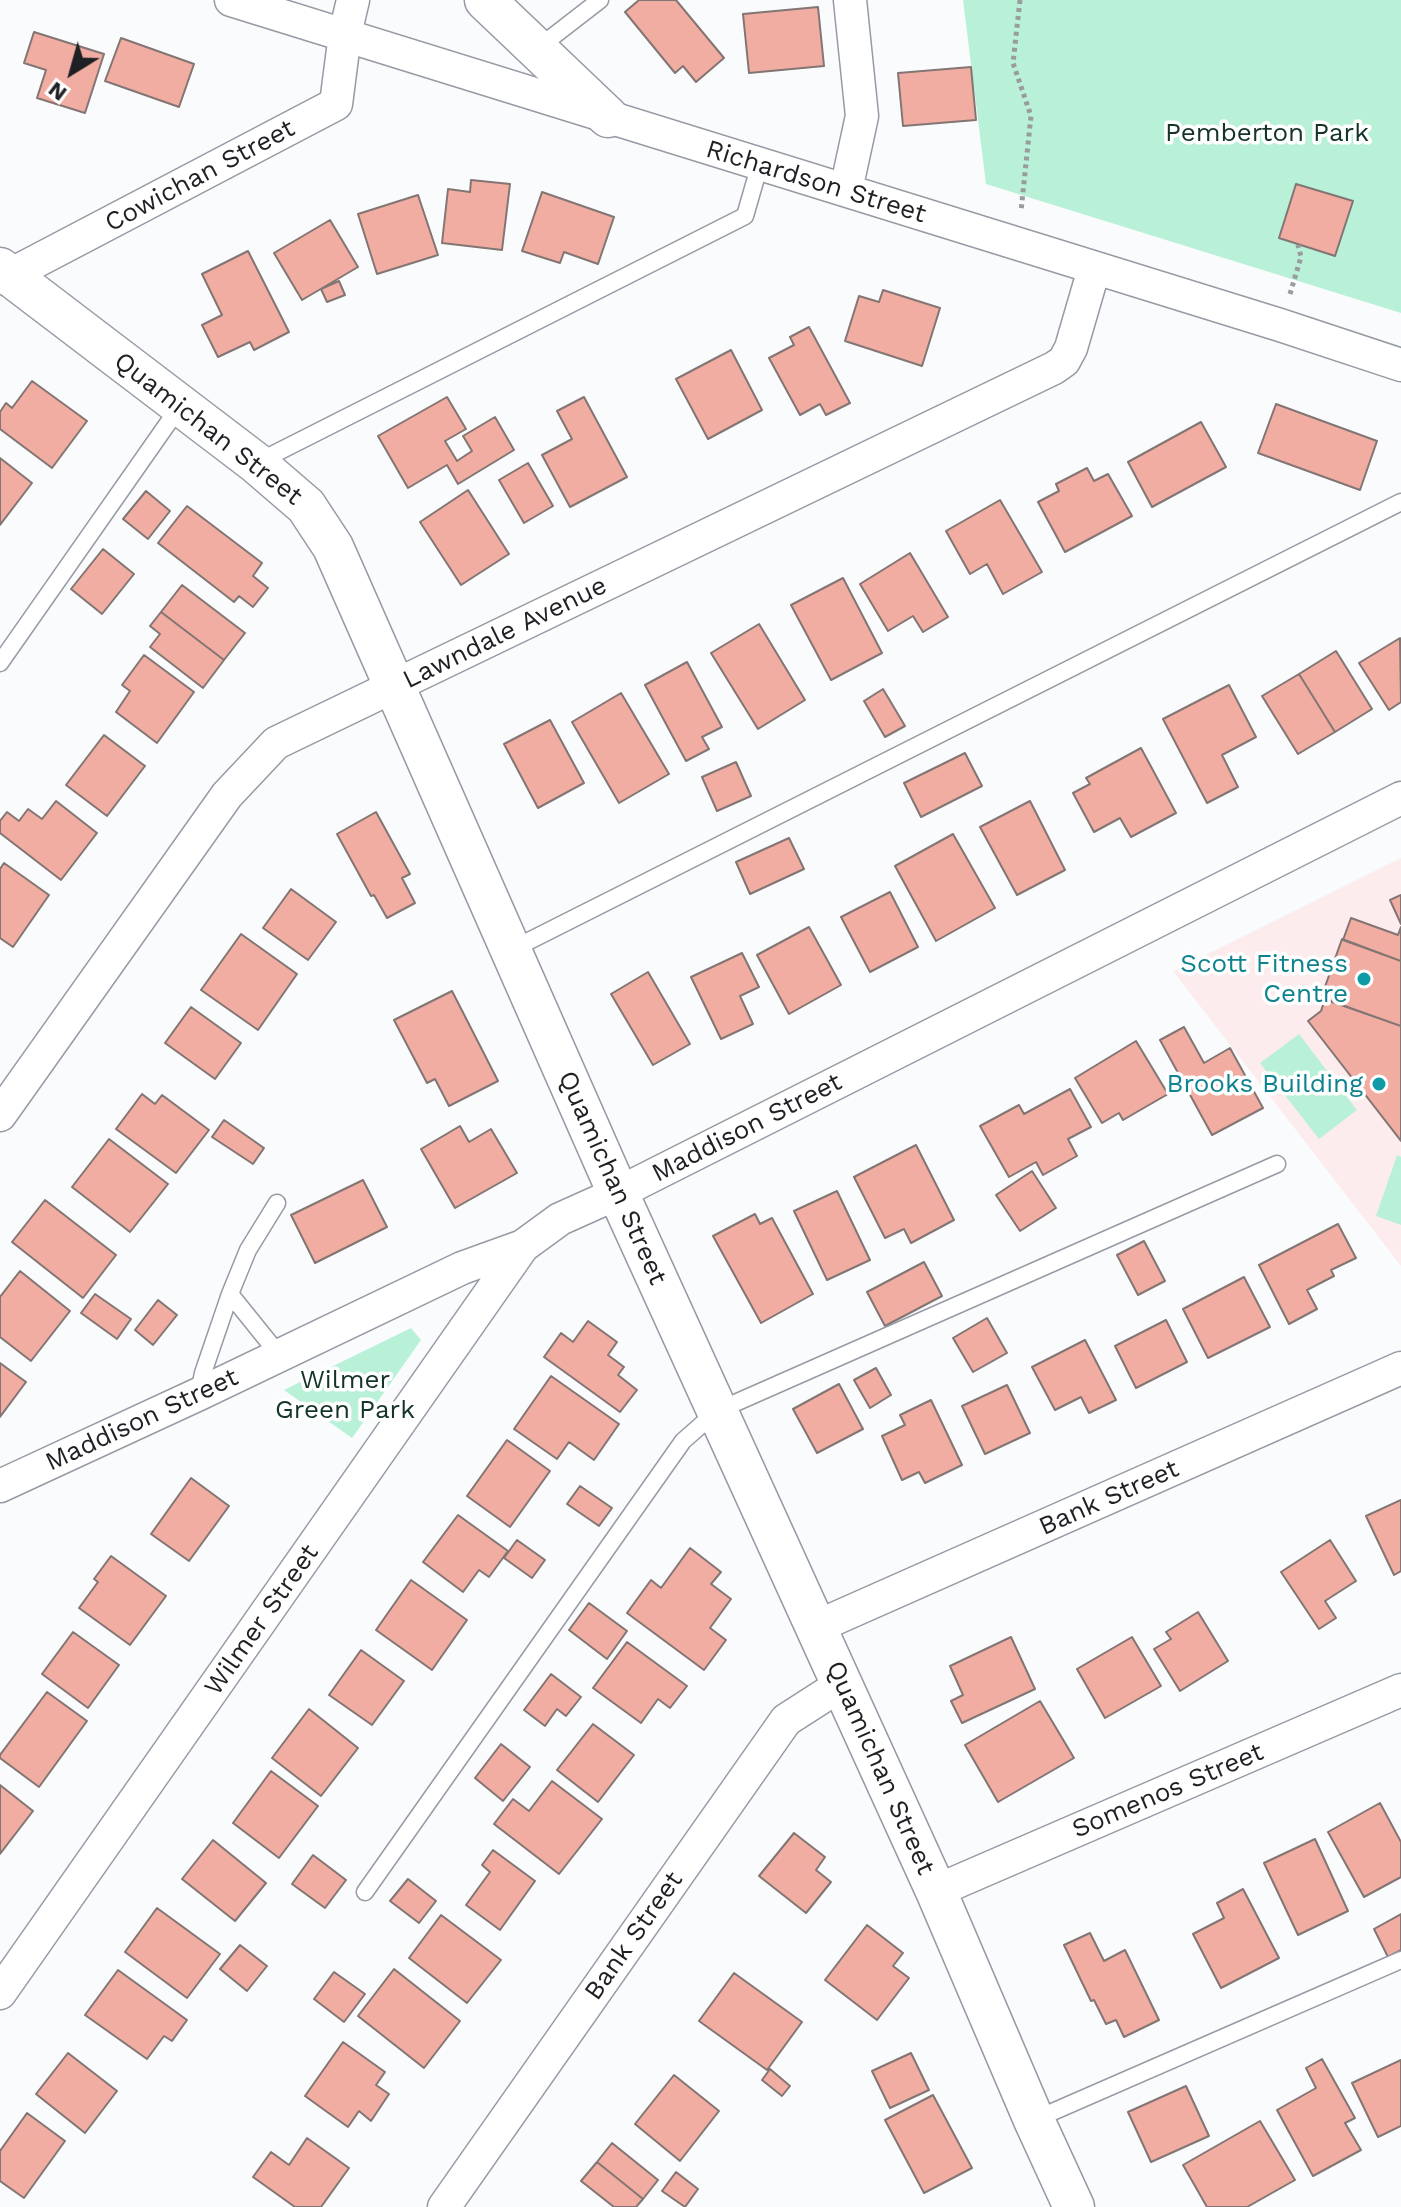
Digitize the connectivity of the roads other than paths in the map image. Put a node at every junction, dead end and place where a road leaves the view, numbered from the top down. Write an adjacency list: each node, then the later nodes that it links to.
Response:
1 (231, 0): 6 (street, Richardson Street)
2 (353, 0): 6 (street)
3 (485, 0): 7 (street)
4 (600, 0): 7 (lane)
5 (850, 0): 10 (street)
6 (345, 34): 8 (street, Richardson Street); 12 (street, Cowichan Street)
7 (537, 49): 8 (street)
8 (608, 117): 9 (street, Richardson Street)
9 (760, 164): 10 (street, Richardson Street); 15 (lane)
10 (846, 190): 11 (street, Richardson Street)
11 (1094, 269): 13 (street, Richardson Street); 18 (street, Lawndale Avenue)
12 (3, 274): 14 (street, Quamichan Street)
13 (1401, 365)
14 (181, 405): 15 (street, Quamichan Street); 17 (lane)
15 (256, 463): 18 (street, Quamichan Street)
16 (1401, 502): 20 (lane)
17 (0, 663)
18 (395, 686): 20 (street, Quamichan Street); 21 (street, Lawndale Avenue)
19 (1401, 798): 23 (street, Maddison Street)
20 (511, 950): 23 (street, Quamichan Street)
21 (0, 1115)
22 (1277, 1164): 30 (lane)
23 (618, 1193): 25 (street, Maddison Street); 30 (street, Quamichan Street)
24 (277, 1203): 26 (lane)
25 (523, 1246): 27 (street, Maddison Street); 38 (street, Wilmer Street)
26 (230, 1294): 27 (lane); 29 (lane)
27 (280, 1356): 29 (street, Maddison Street)
28 (1401, 1368): 32 (street, Bank Street)
29 (199, 1394): 31 (street, Maddison Street)
30 (717, 1411): 32 (street, Quamichan Street); 36 (lane)
31 (0, 1486)
32 (816, 1627): 33 (street, Quamichan Street)
33 (842, 1684): 35 (street, Quamichan Street); 40 (street, Bank Street)
34 (1401, 1690): 35 (street, Somenos Street)
35 (936, 1891): 39 (street, Quamichan Street)
36 (365, 1892)
37 (1401, 1960): 39 (lane)
38 (0, 1993)
39 (1034, 2120): 41 (street, Quamichan Street)
40 (444, 2207)
41 (1074, 2207)

